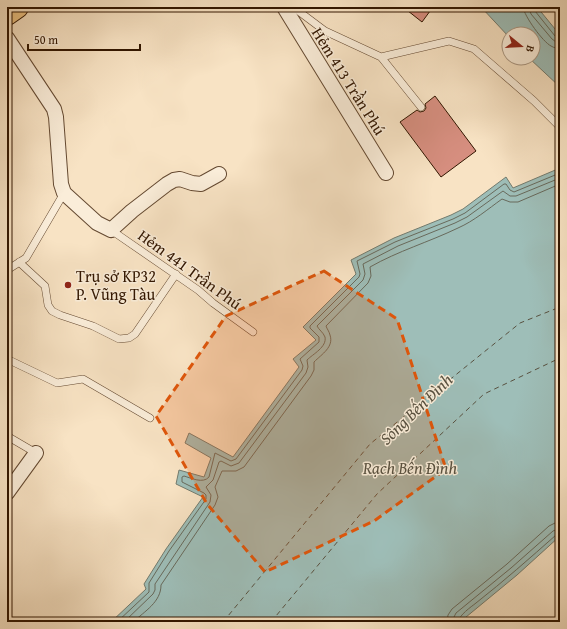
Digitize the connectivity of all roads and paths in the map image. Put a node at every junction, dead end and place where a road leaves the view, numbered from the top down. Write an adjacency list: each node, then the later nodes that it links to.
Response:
1 (17, 7): 4 (main road)
2 (284, 7): 9 (street, Hẻm 413 Trần Phú)
3 (293, 7): 6 (lane)
4 (7, 14)
5 (7, 38): 11 (street)
6 (381, 58): 7 (lane); 8 (lane)
7 (421, 107)
8 (560, 127)
9 (386, 173)
10 (219, 174): 12 (street)
11 (64, 193): 12 (street); 13 (lane)
12 (111, 230): 15 (lane, Hẻm 441 Trần Phú)
13 (19, 262): 14 (lane); 15 (lane)
14 (7, 270)
15 (176, 274): 16 (lane, Hẻm 441 Trần Phú)
16 (253, 332)
17 (7, 358): 18 (lane)
18 (150, 418)
19 (7, 436): 20 (lane)
20 (36, 453): 21 (street)
21 (7, 493)

